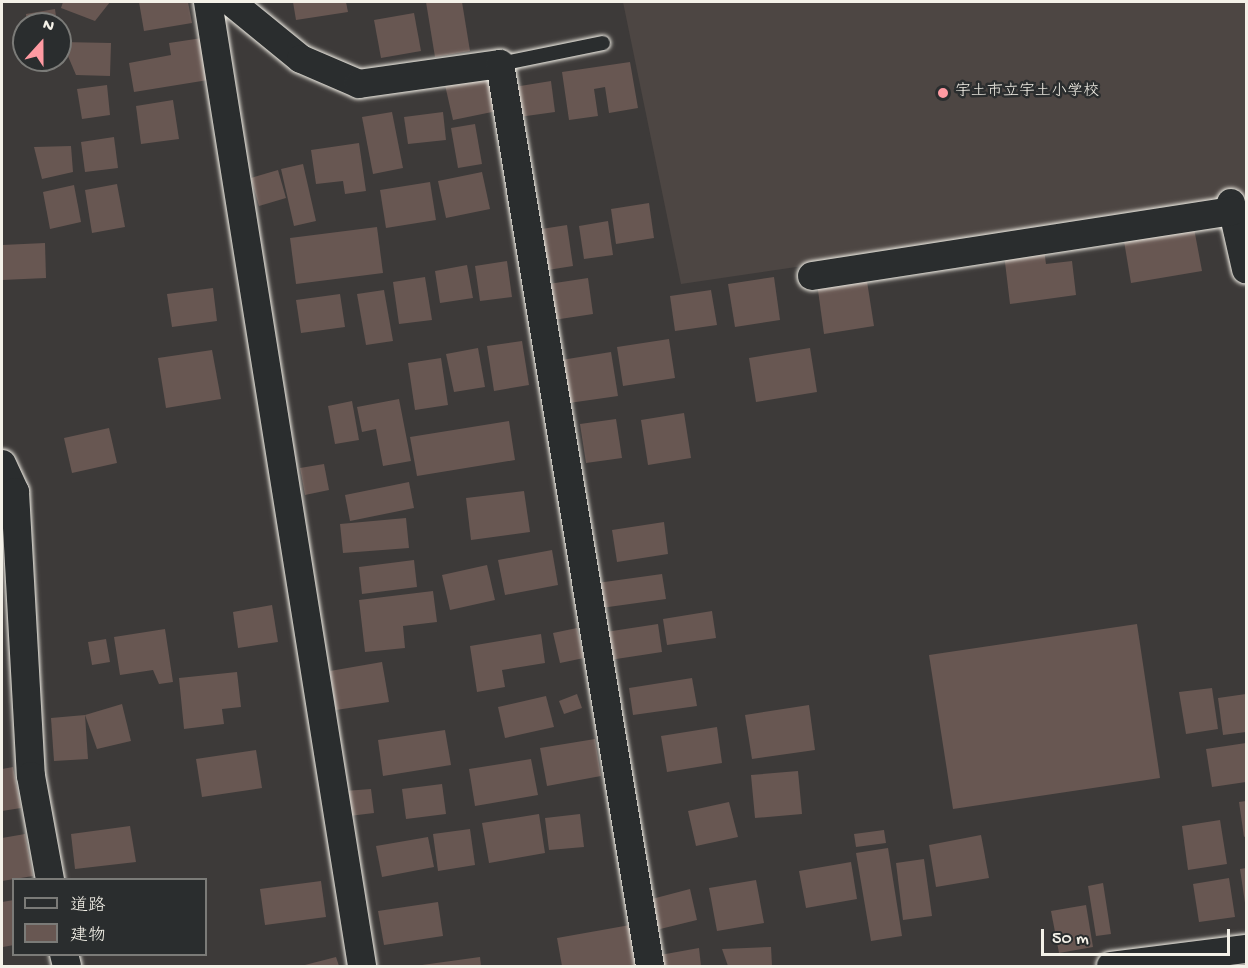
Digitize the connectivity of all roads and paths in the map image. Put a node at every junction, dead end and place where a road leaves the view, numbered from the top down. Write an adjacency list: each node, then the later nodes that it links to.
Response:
1 (208, 2): 10 (street)
2 (231, 2): 4 (street)
3 (603, 43): 4 (lane)
4 (500, 64): 11 (street)
5 (1246, 269): 6 (street)
6 (812, 276)
7 (2, 464): 8 (street)
8 (50, 878)
9 (1246, 949): 12 (street)
10 (362, 966)
11 (650, 966)
12 (1111, 966)

